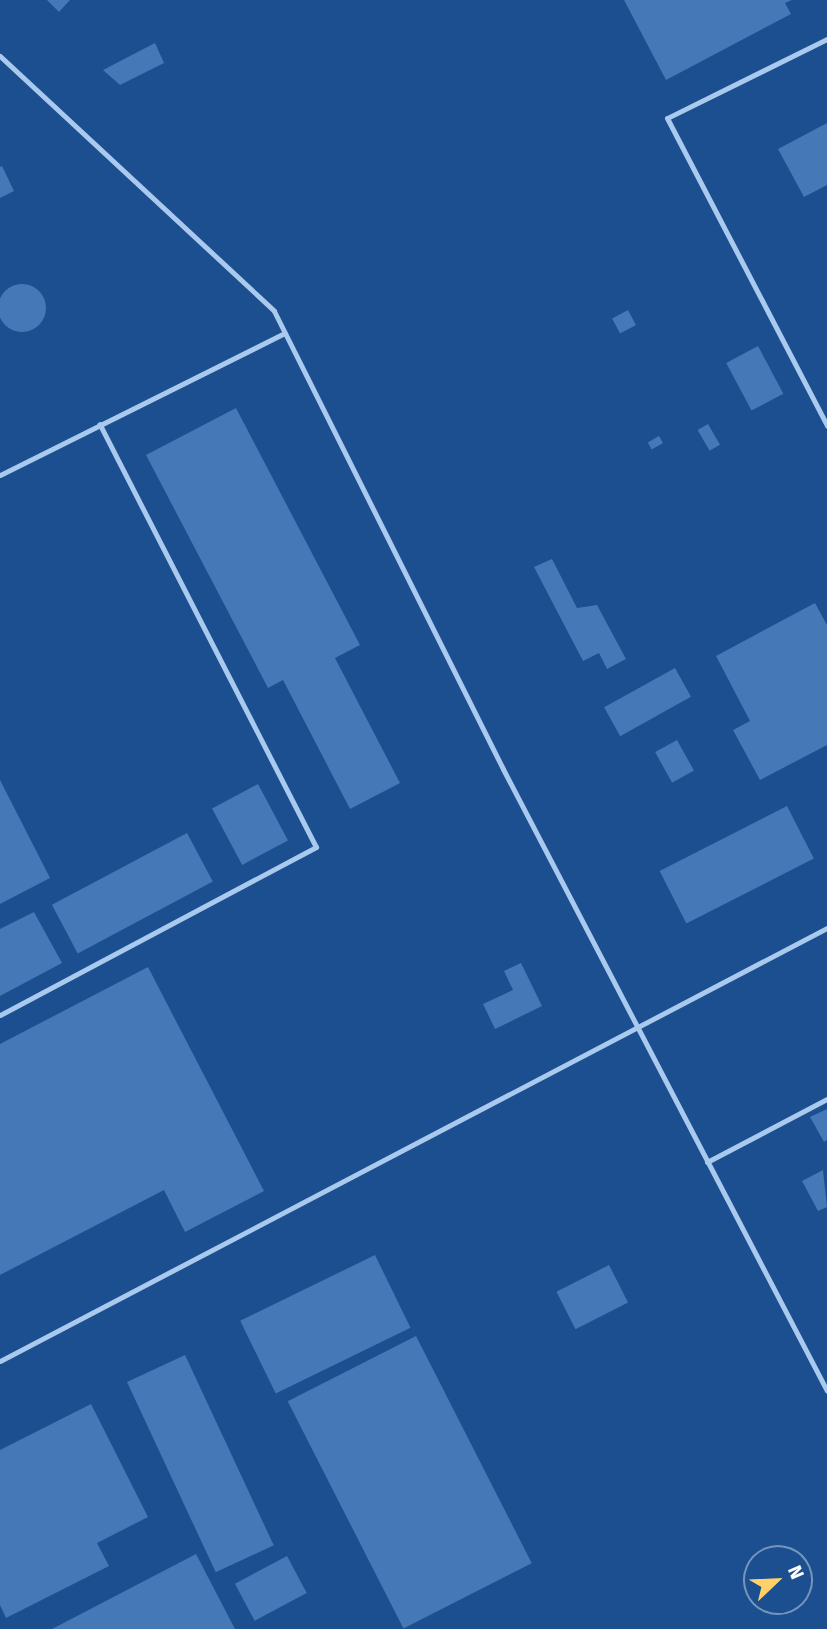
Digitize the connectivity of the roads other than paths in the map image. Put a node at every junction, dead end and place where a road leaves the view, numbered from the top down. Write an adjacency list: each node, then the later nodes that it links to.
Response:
1 (827, 38): 5 (lane)
2 (0, 56): 3 (lane)
3 (285, 334): 4 (lane); 9 (lane)
4 (100, 424): 6 (lane); 8 (lane)
5 (827, 426)
6 (0, 475)
7 (827, 929): 9 (lane)
8 (0, 1015)
9 (636, 1027): 11 (lane); 12 (lane)
10 (827, 1099): 11 (lane)
11 (707, 1162): 13 (lane)
12 (0, 1361)
13 (827, 1391)

